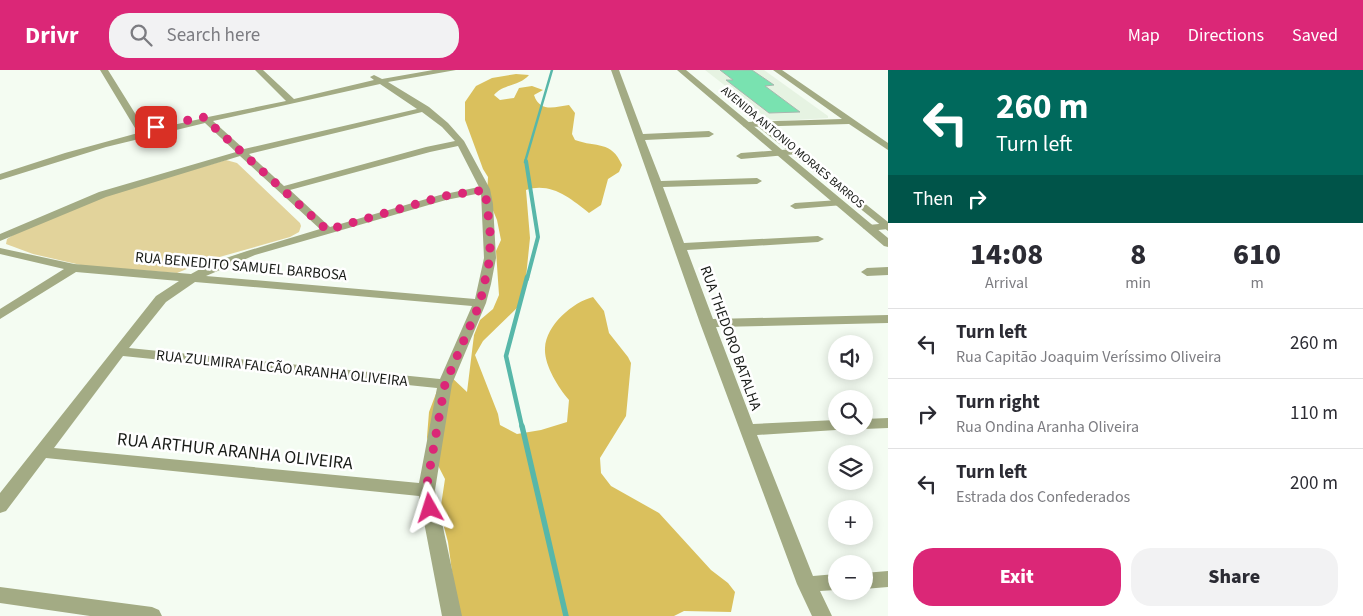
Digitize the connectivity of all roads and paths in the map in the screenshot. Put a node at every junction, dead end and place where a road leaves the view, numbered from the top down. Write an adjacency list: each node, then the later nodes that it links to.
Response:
1 (104, 70): 16 (street)
2 (259, 70): 10 (street)
3 (452, 70): 8 (street)
4 (615, 70): 18 (street, RUA THEDORO BATALHA)
5 (681, 70): 15 (street, AVENIDA ANTONIO MORAES BARROS)
6 (693, 70): 14 (street, AVENIDA ANTONIO MORAES BARROS)
7 (777, 70): 13 (street)
8 (413, 71): 9 (street)
9 (377, 78): 10 (street); 11 (street)
10 (290, 100): 12 (street)
11 (426, 110): 19 (street); 22 (street)
12 (205, 118): 16 (street); 22 (street)
13 (851, 121): 14 (street); 20 (street)
14 (760, 124): 15 (street); 21 (street, AVENIDA ANTONIO MORAES BARROS)
15 (747, 125): 23 (street, AVENIDA ANTONIO MORAES BARROS)
16 (142, 132): 25 (street); 26 (street)
17 (709, 134): 18 (street)
18 (640, 137): 28 (street, RUA THEDORO BATALHA)
19 (461, 143): 29 (street); 30 (street)
20 (888, 147)
21 (794, 152): 23 (street); 33 (street, AVENIDA ANTONIO MORAES BARROS)
22 (243, 153): 29 (street); 36 (street)
23 (780, 153): 24 (street); 31 (street, AVENIDA ANTONIO MORAES BARROS)
24 (741, 156)
25 (0, 172)
26 (0, 177)
27 (757, 182): 28 (street)
28 (656, 184): 39 (street, RUA THEDORO BATALHA)
29 (283, 189): 35 (street)
30 (485, 190): 35 (street); 45 (street)
31 (839, 203): 32 (street); 34 (street, AVENIDA ANTONIO MORAES BARROS)
32 (795, 206)
33 (887, 227): 34 (street)
34 (869, 228): 38 (street, AVENIDA ANTONIO MORAES BARROS)
35 (327, 230): 44 (street)
36 (0, 238)
37 (818, 239): 39 (street)
38 (888, 244)
39 (681, 247): 48 (street, RUA THEDORO BATALHA)
40 (0, 251): 41 (street, RUA BENEDITO SAMUEL BARBOSA)
41 (74, 268): 44 (street, RUA BENEDITO SAMUEL BARBOSA); 46 (street)
42 (888, 271): 43 (street)
43 (867, 272)
44 (189, 278): 45 (street, RUA BENEDITO SAMUEL BARBOSA); 49 (street)
45 (480, 303): 50 (street)
46 (0, 315)
47 (888, 319): 48 (street)
48 (707, 322): 54 (street, RUA THEDORO BATALHA)
49 (119, 351): 50 (street, RUA ZULMIRA FALCÃO ARANHA OLIVEIRA); 55 (street)
50 (445, 384): 56 (street)
51 (888, 423): 52 (street)
52 (873, 424)
53 (828, 425): 54 (street)
54 (747, 430): 61 (street, RUA THEDORO BATALHA)
55 (40, 452): 56 (street, RUA ARTHUR ARANHA OLIVEIRA); 57 (street)
56 (426, 490): 64 (street)
57 (0, 506)
58 (888, 579): 59 (street)
59 (873, 580)
60 (828, 583): 61 (street)
61 (807, 584): 65 (street, RUA THEDORO BATALHA)
62 (0, 595): 63 (street)
63 (152, 616)
64 (452, 616)
65 (822, 616)

